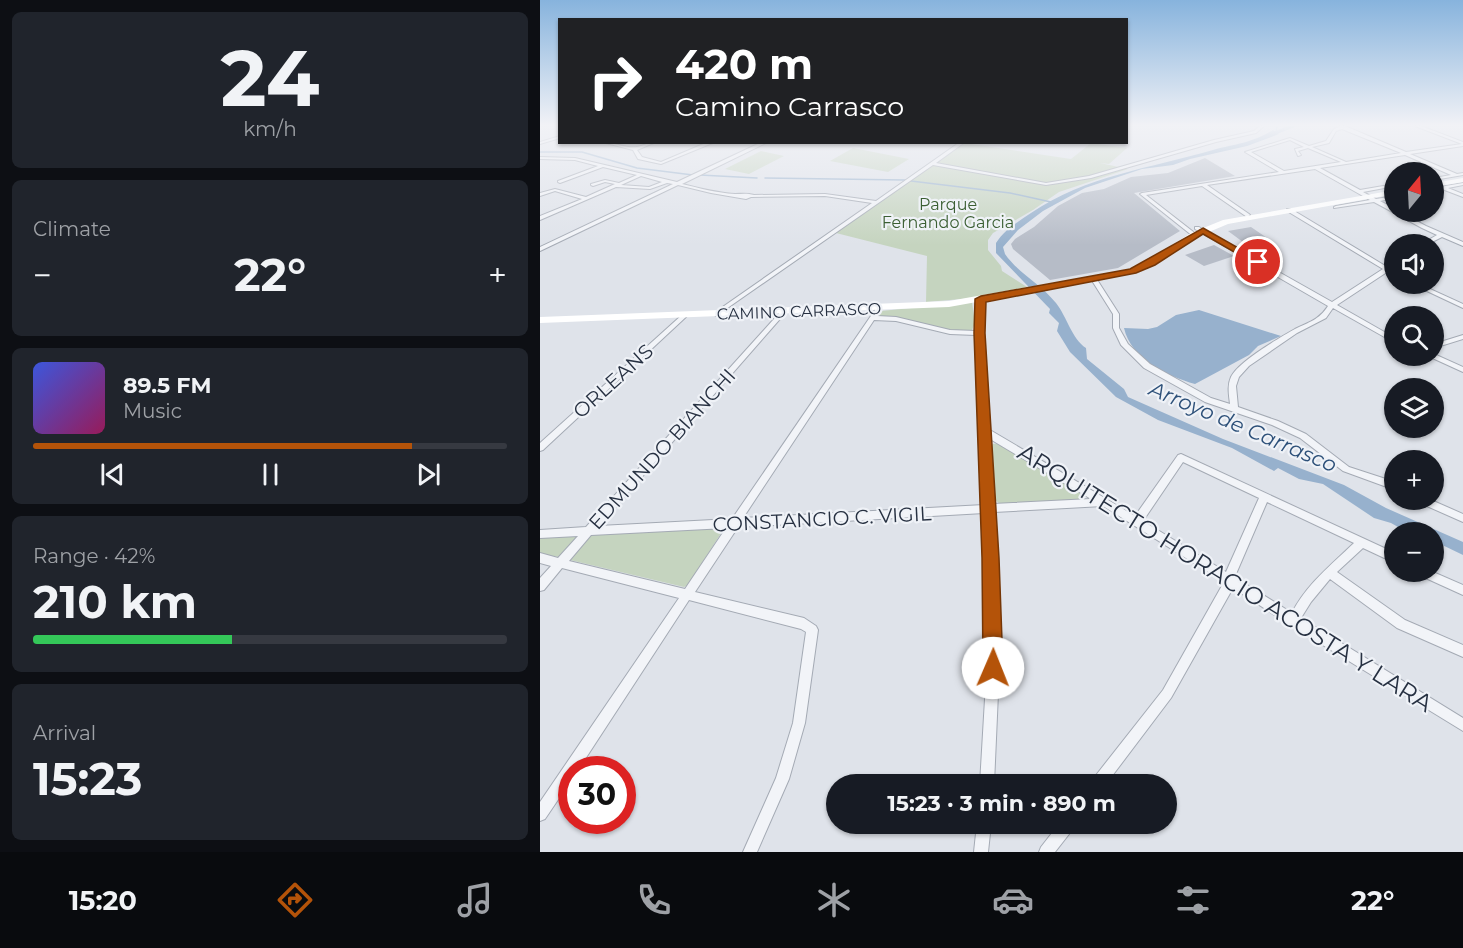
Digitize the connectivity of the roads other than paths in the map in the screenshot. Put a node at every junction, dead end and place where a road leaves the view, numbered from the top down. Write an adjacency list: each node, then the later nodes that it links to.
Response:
1 (603, 166): 11 (street); 12 (street)
2 (716, 166): 15 (street)
3 (928, 166): 26 (street)
4 (947, 166): 5 (street)
5 (1128, 166)
6 (1271, 166): 10 (street)
7 (1329, 166): 9 (street)
8 (1433, 166): 13 (street)
9 (1316, 168): 10 (street); 23 (street)
10 (1284, 173): 18 (street)
11 (578, 174): 11 (street)
12 (641, 174): 14 (street); 17 (street)
13 (1461, 178): 16 (main road)
14 (668, 180): 15 (street); 17 (street)
15 (679, 183): 26 (street); 35 (street)
16 (1444, 183)
17 (616, 185): 20 (street); 20 (street)
18 (1203, 185): 29 (street); 31 (street)
19 (1444, 188): 24 (street)
20 (607, 189): 25 (street)
21 (1384, 193): 23 (main road)
22 (540, 195): 25 (street)
23 (1367, 196): 27 (street); 28 (main road); 29 (main road); 32 (street)
24 (1463, 196)
25 (586, 198): 30 (street)
26 (875, 202): 45 (street)
27 (1336, 207)
28 (1289, 210): 31 (main road); 36 (street)
29 (1248, 215): 31 (main road)
30 (540, 218)
31 (1196, 231): 38 (main road, CAMINO CARRASCO); 41 (street)
32 (1439, 234)
33 (1444, 236): 34 (street)
34 (1463, 244)
35 (540, 249)
36 (1384, 269)
37 (1384, 271): 41 (street)
38 (1094, 279): 40 (main road, CAMINO CARRASCO); 55 (street)
39 (1437, 294): 42 (street)
40 (981, 299): 43 (main road, CAMINO CARRASCO); 49 (street)
41 (1332, 305): 50 (street); 55 (street)
42 (1463, 306)
43 (879, 308): 44 (main road, CAMINO CARRASCO); 47 (street)
44 (784, 311): 45 (main road, CAMINO CARRASCO); 66 (street, EDMUNDO BIANCHI)
45 (716, 314): 46 (main road, CAMINO CARRASCO)
46 (685, 315): 48 (main road, CAMINO CARRASCO); 57 (street, ORLEANS)
47 (874, 318): 49 (street); 65 (street)
48 (543, 322)
49 (979, 333): 56 (street)
50 (1384, 335)
51 (1463, 337): 52 (street)
52 (1444, 343)
53 (1444, 361): 54 (street)
54 (1463, 370)
55 (1234, 409): 58 (street)
56 (986, 432): 60 (street, ARQUITECTO HORACIO ACOSTA Y LARA); 61 (street)
57 (540, 448)
58 (1384, 482)
59 (1265, 496): 64 (street); 68 (street); 74 (street)
60 (1104, 502): 61 (street, CONSTANCIO C. VIGIL); 64 (street, ARQUITECTO HORACIO ACOSTA Y LARA)
61 (988, 509): 65 (street, CONSTANCIO C. VIGIL); 81 (street)
62 (1444, 509): 63 (street)
63 (1463, 518)
64 (1136, 523): 74 (street, ARQUITECTO HORACIO ACOSTA Y LARA)
65 (736, 524): 66 (street, CONSTANCIO C. VIGIL); 77 (street)
66 (589, 531): 67 (street, CONSTANCIO C. VIGIL); 71 (street, EDMUNDO BIANCHI)
67 (540, 534)
68 (1362, 542): 69 (street); 72 (street)
69 (1384, 553)
70 (540, 558): 71 (street)
71 (561, 562): 75 (street, EDMUNDO BIANCHI); 77 (street)
72 (1331, 574): 78 (street); 79 (street)
73 (1444, 581): 76 (street)
74 (1230, 582): 78 (street, ARQUITECTO HORACIO ACOSTA Y LARA); 82 (street)
75 (540, 586)
76 (1463, 590)
77 (688, 595): 83 (street); 86 (street)
78 (1294, 621): 80 (street, ARQUITECTO HORACIO ACOSTA Y LARA)
79 (1463, 651)
80 (1463, 725)
81 (987, 774)
82 (1106, 774)
83 (540, 814)
84 (983, 834): 87 (street)
85 (1060, 834): 88 (street)
86 (750, 852)
87 (981, 852)
88 (1046, 852)

